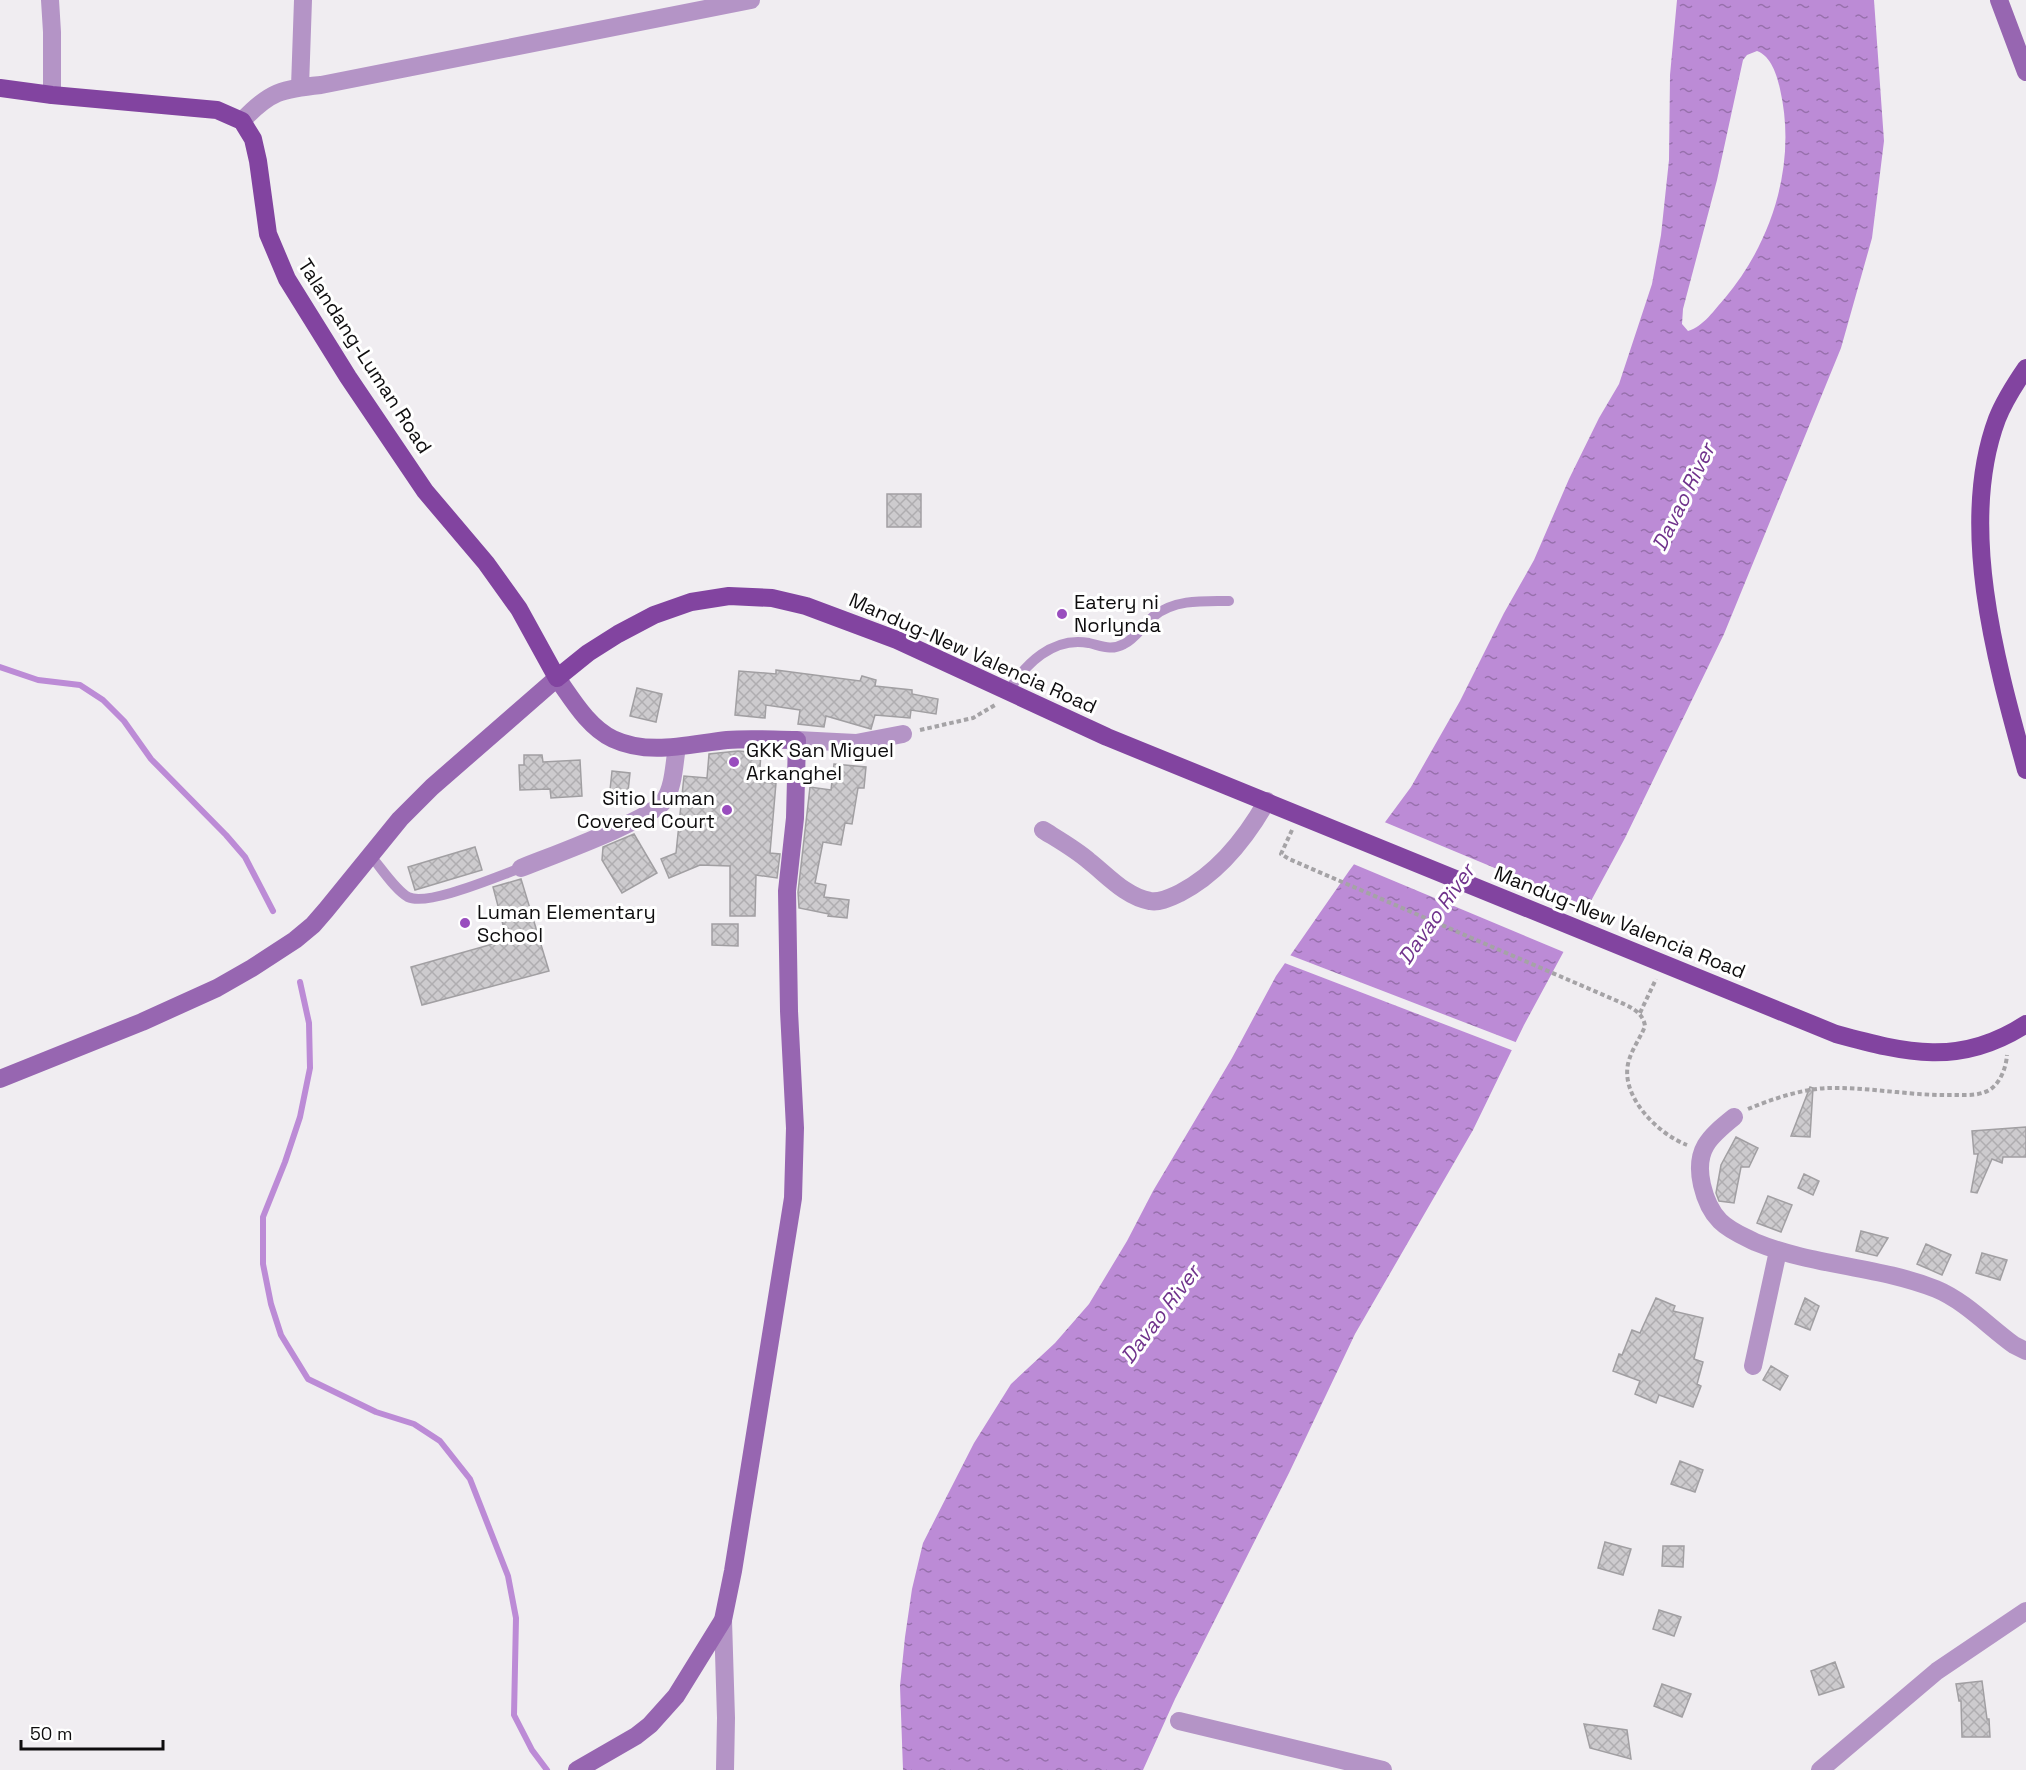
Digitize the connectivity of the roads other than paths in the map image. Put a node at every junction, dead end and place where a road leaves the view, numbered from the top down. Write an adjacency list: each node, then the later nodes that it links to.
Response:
1 (50, 0): 8 (street)
2 (303, 0): 6 (street)
3 (751, 0): 6 (street)
4 (1999, 0): 5 (street)
5 (2026, 72)
6 (300, 87): 9 (street)
7 (0, 88): 8 (main road)
8 (52, 95): 9 (main road)
9 (242, 121): 12 (main road, Talandang-Luman Road)
10 (2026, 368): 17 (main road)
11 (1229, 601): 13 (lane)
12 (557, 678): 13 (main road, Mandug-New Valencia Road); 16 (street); 20 (street, Mandug-New Valencia Road)
13 (1008, 692): 18 (main road, Mandug-New Valencia Road)
14 (903, 734): 15 (street)
15 (797, 740): 16 (street); 29 (street)
16 (677, 747): 21 (street)
17 (2026, 770)
18 (1267, 801): 19 (street); 22 (main road, Mandug-New Valencia Road)
19 (1044, 830)
20 (370, 855): 21 (lane); 23 (street, Mandug-New Valencia Road)
21 (521, 868)
22 (2026, 1024)
23 (0, 1079)
24 (1734, 1117): 25 (street)
25 (1778, 1251): 26 (street); 27 (street)
26 (2026, 1351)
27 (1753, 1366)
28 (2026, 1611): 34 (street)
29 (723, 1620): 31 (street); 32 (street)
30 (1179, 1721): 33 (street)
31 (578, 1770)
32 (725, 1770)
33 (1383, 1770)
34 (1820, 1770)

